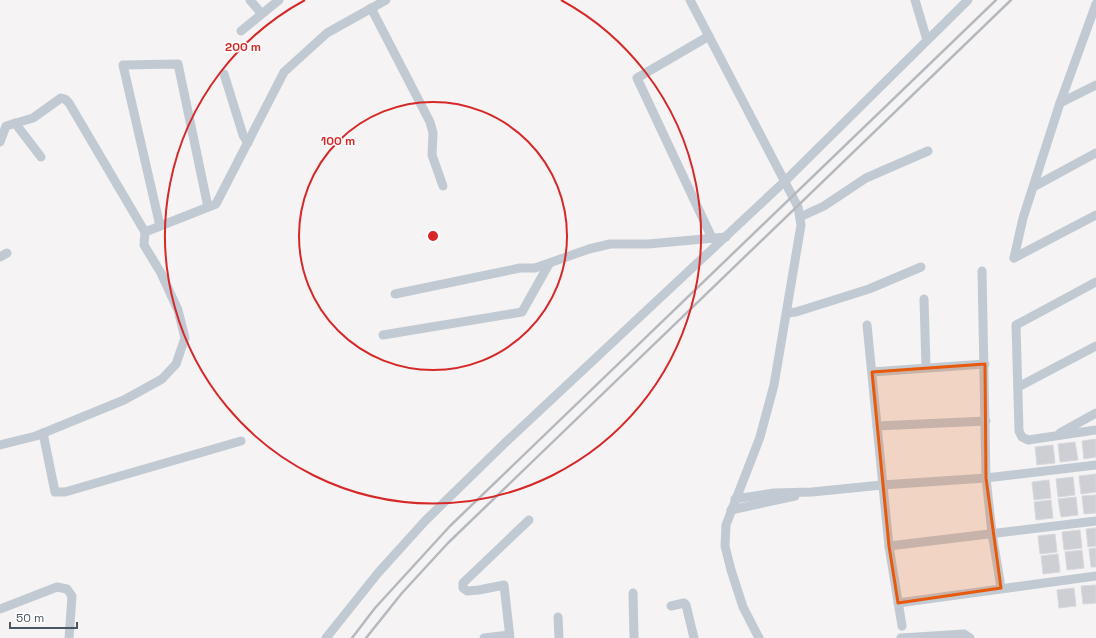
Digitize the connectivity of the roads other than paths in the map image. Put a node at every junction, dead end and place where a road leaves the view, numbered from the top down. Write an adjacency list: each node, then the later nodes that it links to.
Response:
1 (250, 0): 9 (street)
2 (278, 0): 9 (street)
3 (386, 0): 8 (street)
4 (690, 0): 12 (street)
5 (915, 0): 13 (street)
6 (968, 0): 13 (street)
7 (1096, 4): 10 (street)
8 (371, 8): 19 (street); 24 (street)
9 (261, 13): 11 (street)
10 (1092, 24): 16 (street)
11 (240, 31)
12 (709, 36): 23 (street); 32 (street)
13 (927, 40): 23 (street)
14 (224, 74): 19 (street)
15 (1096, 85): 16 (street)
16 (1060, 103): 25 (street)
17 (15, 123): 18 (street); 22 (street); 30 (street)
18 (0, 142)
19 (248, 143): 26 (street)
20 (928, 151): 28 (street)
21 (1096, 153): 25 (street)
22 (41, 157)
23 (785, 181): 28 (street); 31 (street)
24 (443, 186)
25 (1035, 186): 27 (street)
26 (208, 207): 29 (street); 29 (street)
27 (1096, 215)
28 (800, 217): 39 (street)
29 (160, 226): 30 (street)
30 (145, 232): 51 (street)
31 (726, 237): 32 (street); 75 (street)
32 (712, 238): 33 (street)
33 (550, 264): 37 (street); 41 (street)
34 (921, 267): 39 (street)
35 (982, 271): 43 (street)
36 (1096, 282): 46 (street)
37 (395, 294)
38 (924, 299): 44 (street)
39 (787, 313): 59 (street)
40 (867, 325): 45 (street)
41 (383, 335)
42 (1096, 346): 46 (street)
43 (985, 364): 44 (street); 48 (street)
44 (926, 367): 45 (street)
45 (872, 372): 49 (street)
46 (1018, 387): 52 (street)
47 (1096, 413): 52 (street)
48 (986, 421): 49 (street); 56 (street)
49 (877, 426): 57 (street)
50 (1096, 430): 52 (street)
51 (43, 433): 53 (street); 54 (street)
52 (1055, 436)
53 (241, 441)
54 (0, 445)
55 (1096, 465): 56 (street)
56 (986, 478): 57 (street); 63 (street)
57 (882, 485): 58 (street); 64 (street)
58 (812, 492): 59 (street); 60 (street)
59 (735, 500): 60 (street)
60 (731, 510): 80 (street)
61 (529, 520): 73 (street)
62 (1096, 521): 63 (street)
63 (992, 534): 64 (street); 66 (street)
64 (889, 546): 68 (street)
65 (1096, 576): 66 (street)
66 (1001, 588): 68 (street)
67 (633, 593): 78 (street)
68 (898, 602): 72 (street)
69 (671, 606): 79 (street)
70 (0, 609): 74 (street)
71 (558, 617): 77 (street)
72 (902, 626)
73 (510, 636): 76 (street)
74 (69, 638)
75 (326, 638)
76 (484, 638)
77 (559, 638)
78 (634, 638)
79 (694, 638)
80 (758, 638)
81 (901, 638): 82 (street)
82 (970, 638)

